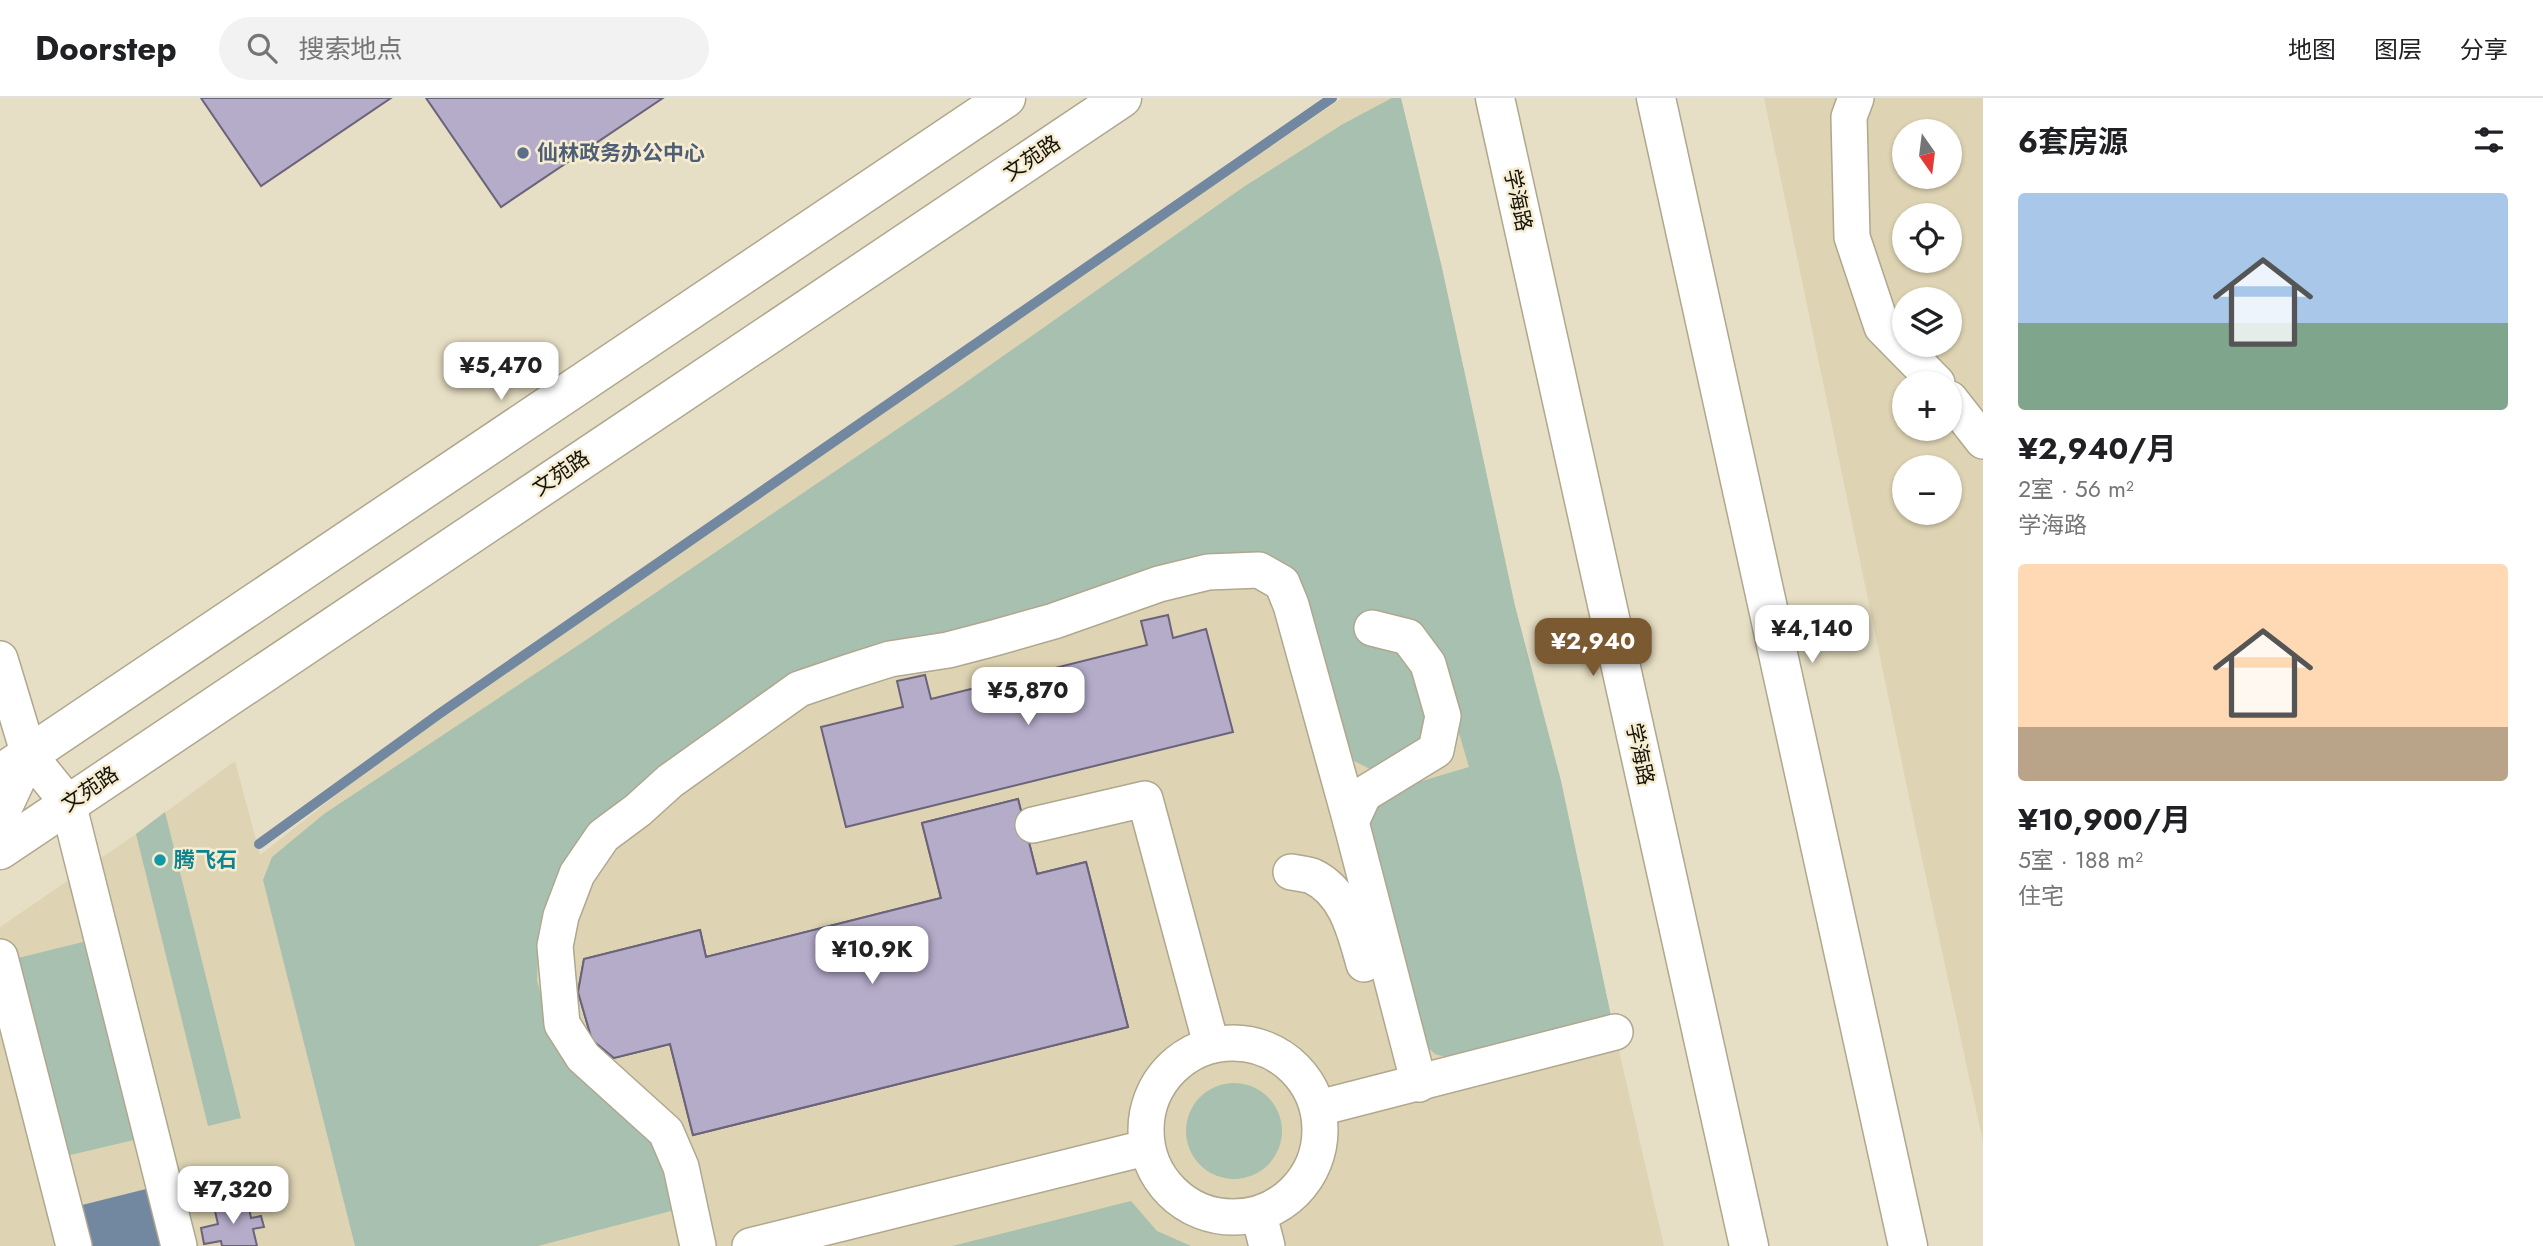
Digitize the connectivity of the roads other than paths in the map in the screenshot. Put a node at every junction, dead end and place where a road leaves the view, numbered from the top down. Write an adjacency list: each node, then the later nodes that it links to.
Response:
1 (1006, 98): 11 (main road)
2 (1122, 98): 12 (main road, 文苑路)
3 (1495, 98): 29 (main road, 学海路)
4 (1656, 98): 30 (main road)
5 (1856, 98): 6 (street)
6 (1925, 371)
7 (1962, 413): 8 (street)
8 (1983, 441)
9 (1372, 628): 14 (street)
10 (0, 659): 11 (street)
11 (15, 764): 12 (street); 13 (street)
12 (68, 803): 16 (main road, 文苑路); 26 (street)
13 (0, 817)
14 (1351, 822): 21 (street); 27 (street)
15 (1034, 825): 20 (street)
16 (0, 850)
17 (1291, 872): 21 (street)
18 (0, 957): 25 (street)
19 (1615, 1032): 21 (street)
20 (1211, 1044): 22 (street); 23 (street)
21 (1408, 1086): 22 (street)
22 (1319, 1108): 24 (street)
23 (1145, 1149): 24 (street); 28 (street)
24 (1263, 1230)
25 (74, 1246)
26 (179, 1246)
27 (698, 1246)
28 (750, 1246)
29 (1749, 1246)
30 (1908, 1246)

